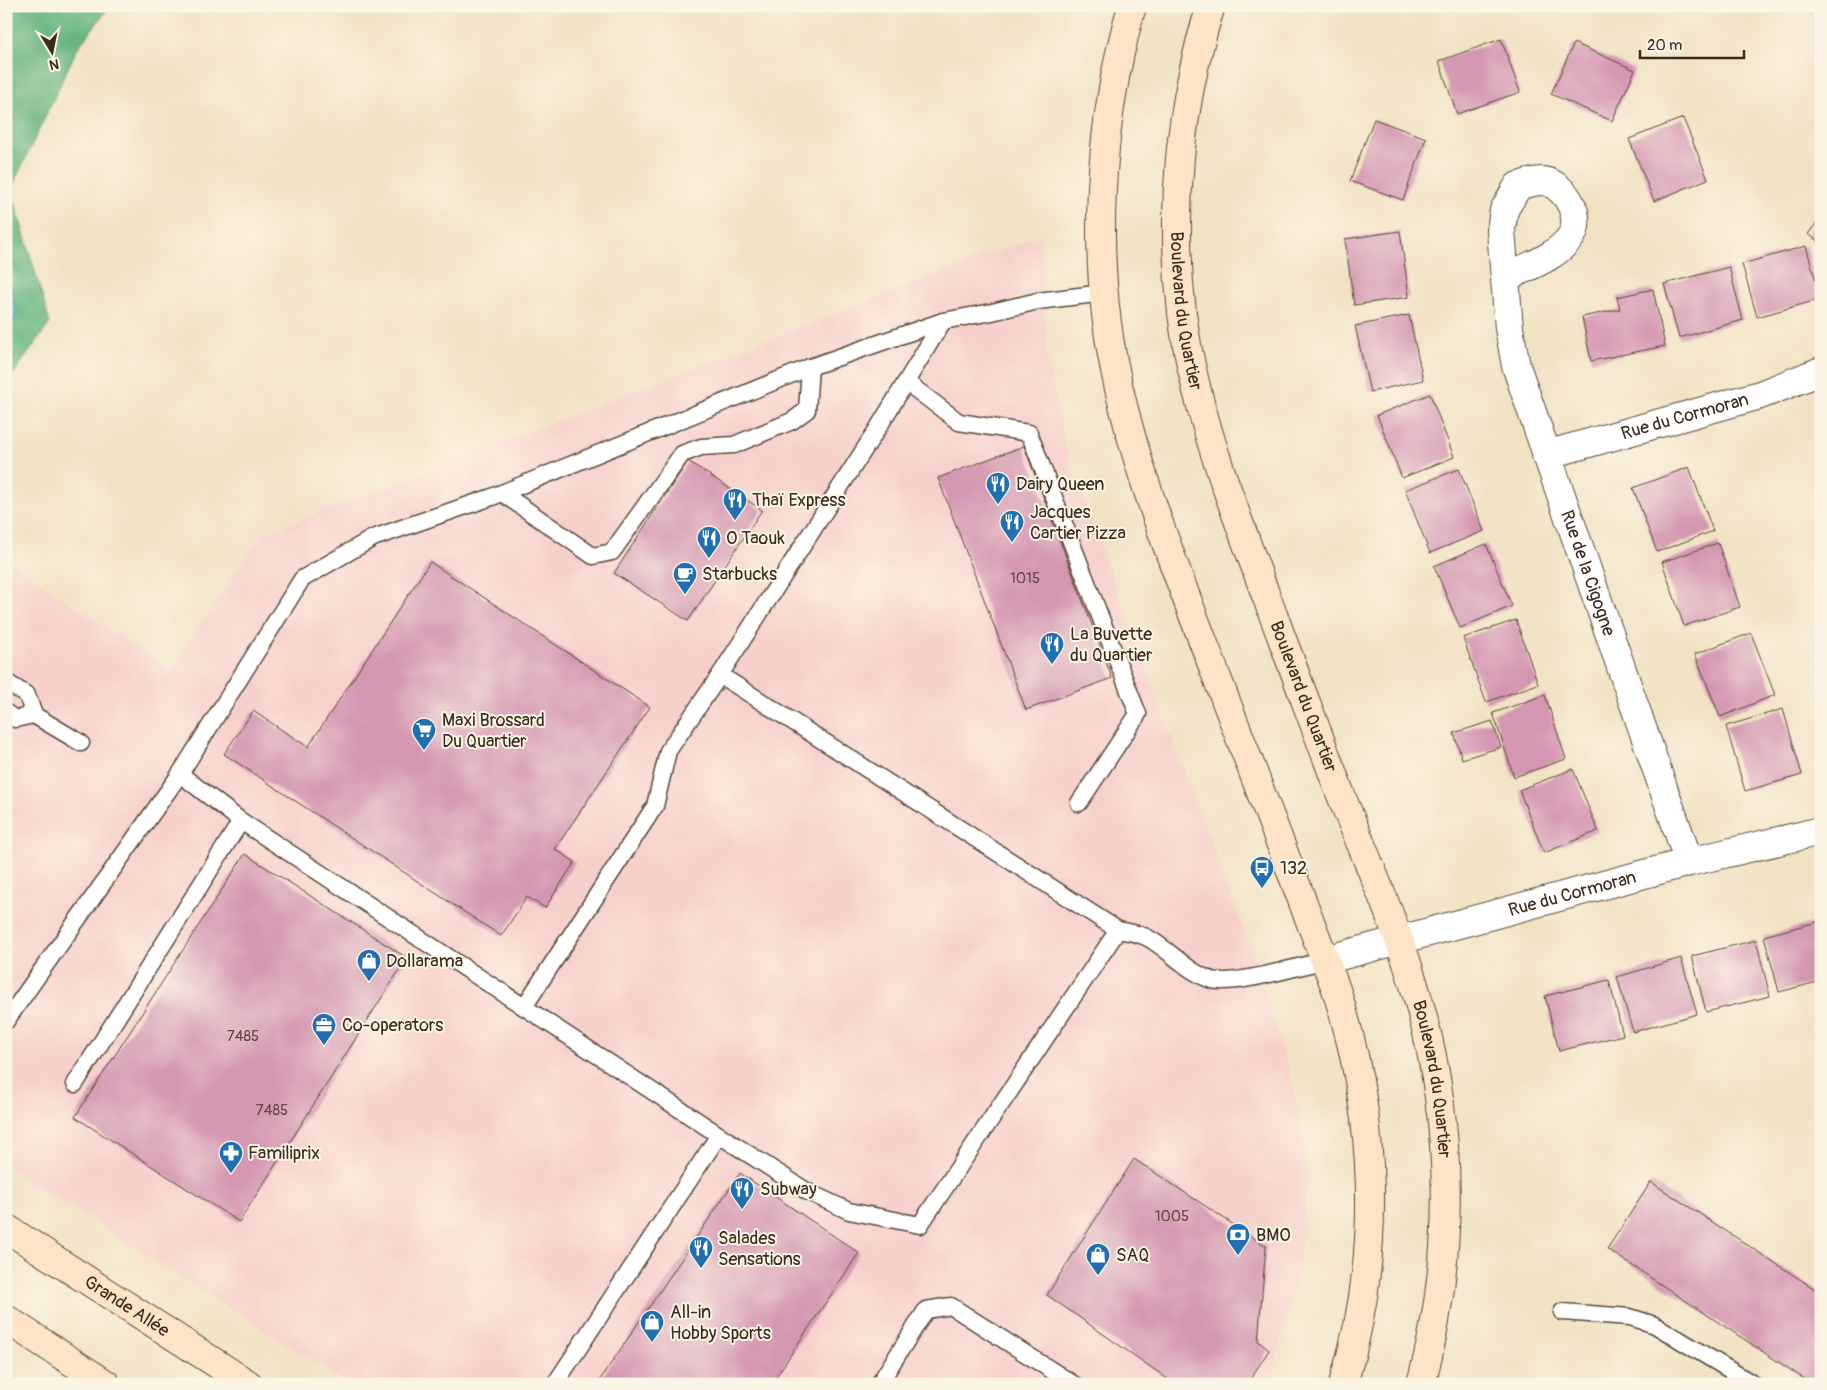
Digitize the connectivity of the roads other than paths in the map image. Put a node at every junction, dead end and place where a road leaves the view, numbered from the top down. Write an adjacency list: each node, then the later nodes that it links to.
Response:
1 (1132, 6): 4 (main road)
2 (1210, 6): 22 (main road, Boulevard du Quartier)
3 (1505, 278): 9 (street, Rue de la Cigogne)
4 (1104, 293): 5 (lane); 23 (main road)
5 (943, 321): 6 (lane); 8 (lane)
6 (810, 367): 10 (lane); 10 (lane)
7 (1821, 371): 9 (street, Rue du Cormoran)
8 (906, 382): 11 (lane); 17 (lane)
9 (1546, 455): 20 (street, Rue de la Cigogne)
10 (502, 493): 16 (lane)
11 (720, 676): 21 (lane); 24 (lane)
12 (6, 682): 14 (lane)
13 (6, 713): 14 (lane)
14 (34, 715): 15 (lane)
15 (81, 744)
16 (180, 774): 18 (lane); 25 (lane)
17 (1079, 803)
18 (241, 821): 24 (lane); 26 (lane)
19 (1821, 831): 20 (street, Rue du Cormoran)
20 (1689, 862): 22 (street, Rue du Cormoran)
21 (1118, 930): 23 (lane); 27 (lane)
22 (1398, 940): 23 (street, Rue du Cormoran); 37 (main road, Boulevard du Quartier)
23 (1325, 960): 36 (main road)
24 (524, 1006): 27 (lane)
25 (6, 1022)
26 (75, 1084)
27 (719, 1135): 33 (lane)
28 (6, 1228): 32 (main road, Grande Allée)
29 (1562, 1312): 38 (lane)
30 (6, 1319): 31 (main road)
31 (106, 1384)
32 (248, 1384)
33 (555, 1384)
34 (880, 1384): 35 (lane)
35 (1073, 1384)
36 (1343, 1384)
37 (1421, 1384)
38 (1753, 1384)

